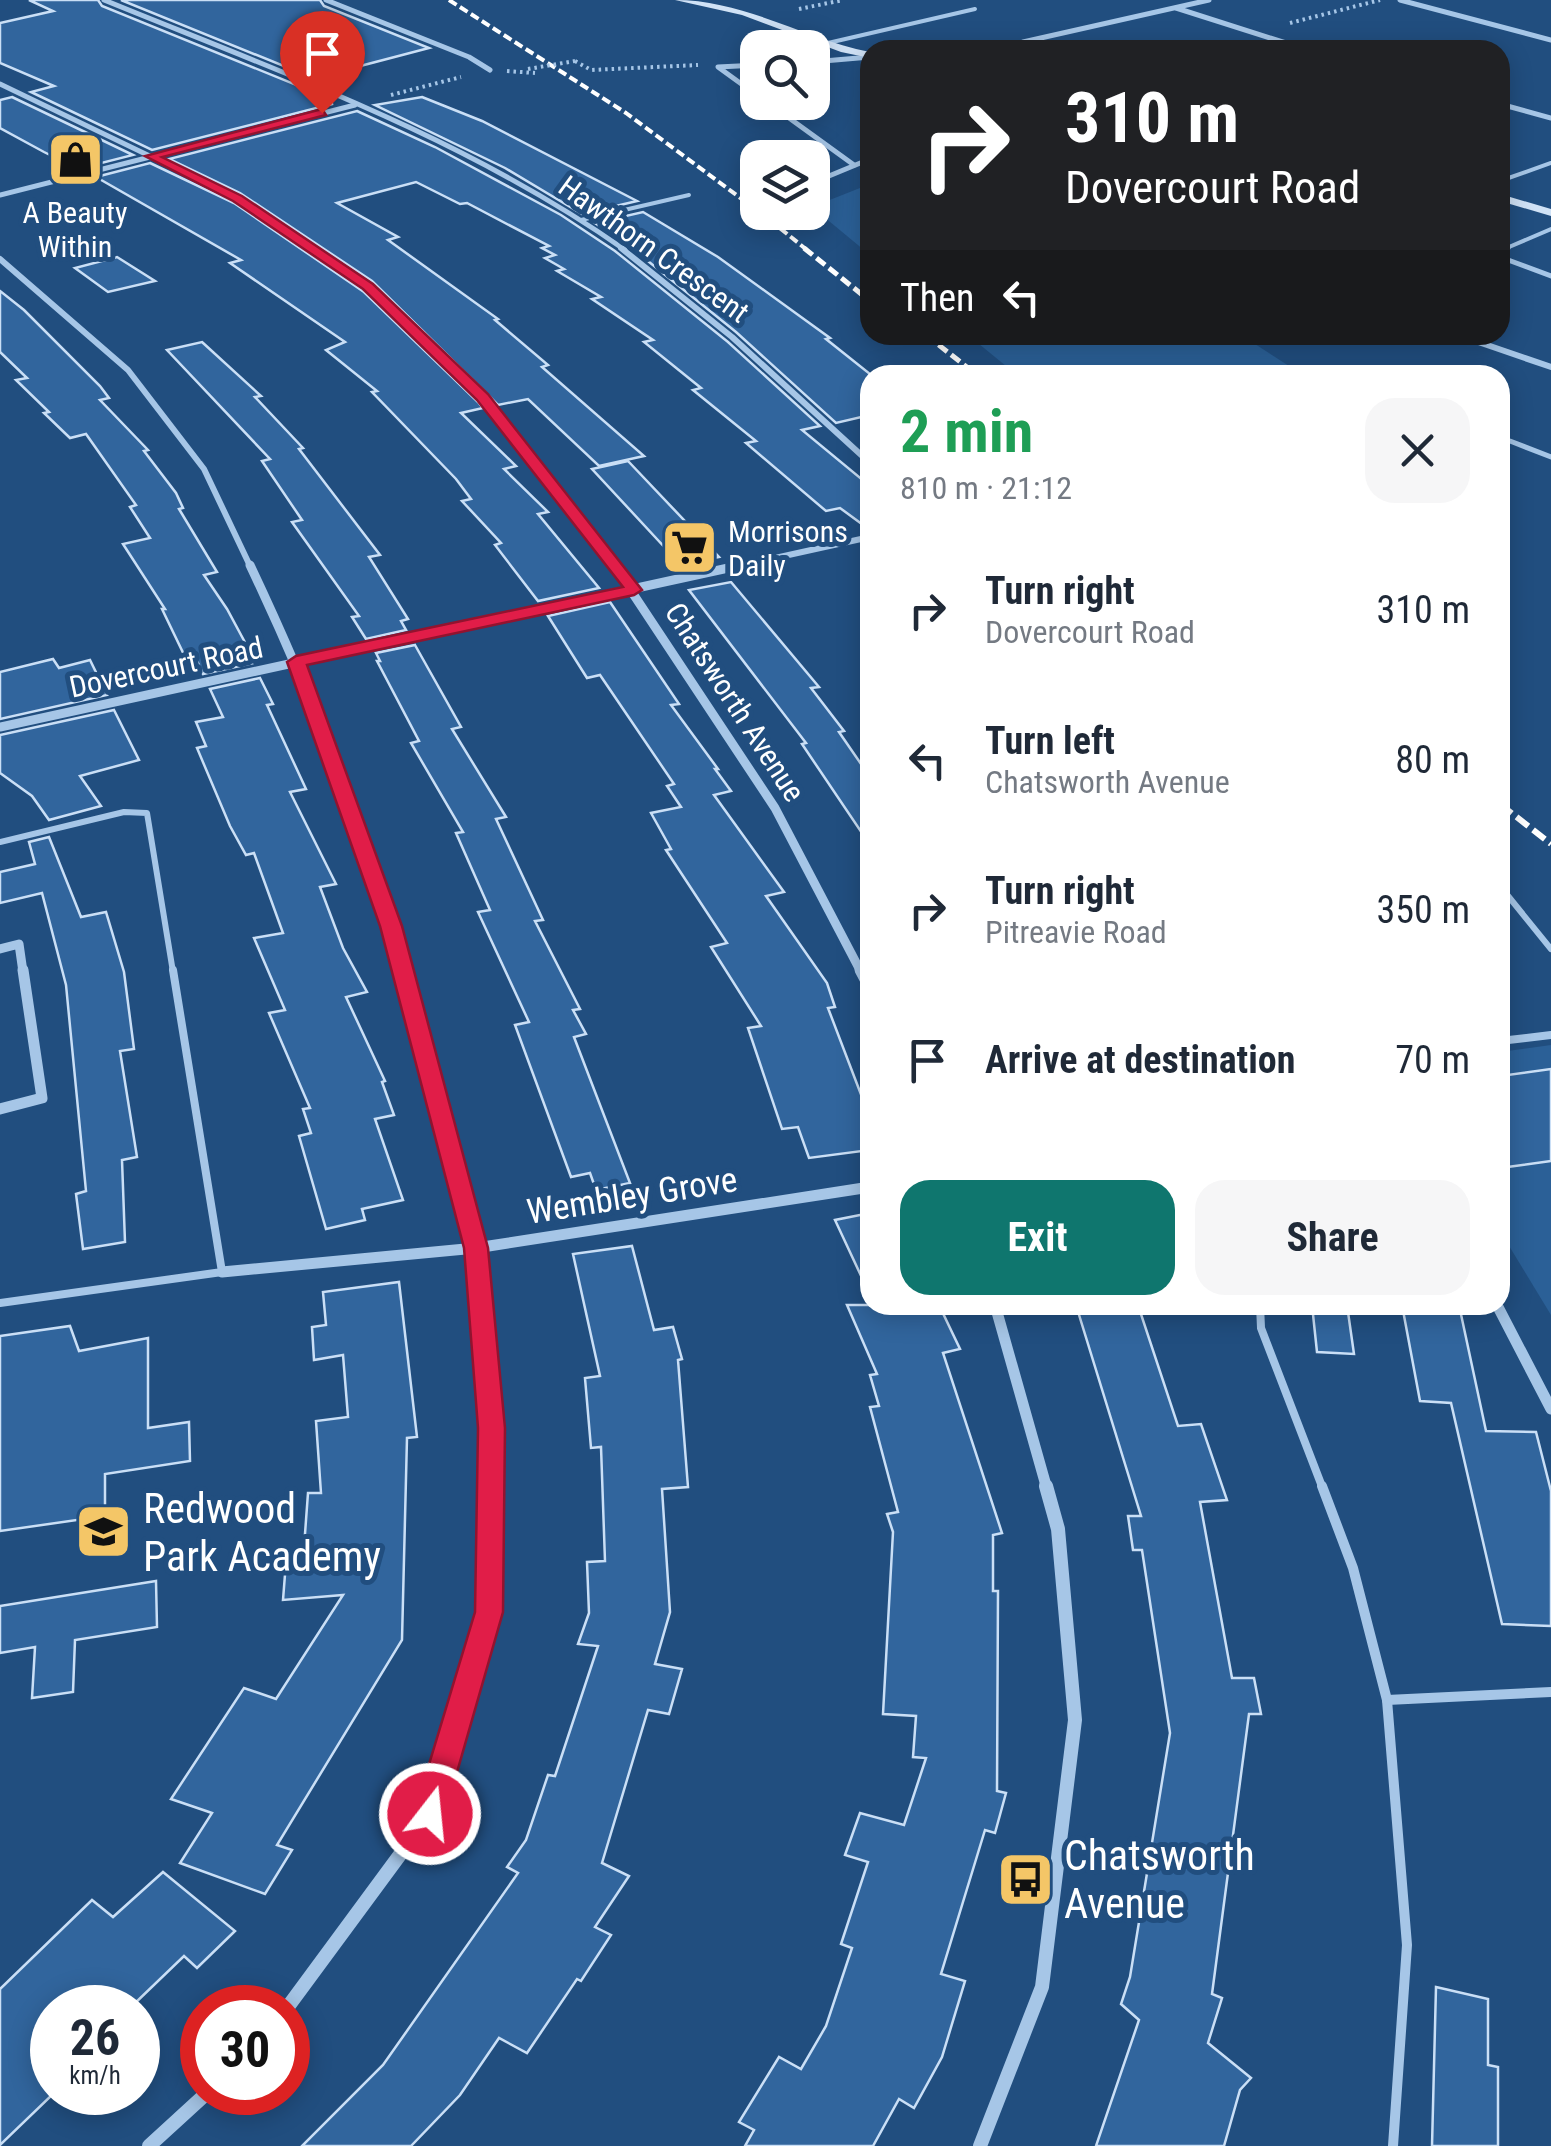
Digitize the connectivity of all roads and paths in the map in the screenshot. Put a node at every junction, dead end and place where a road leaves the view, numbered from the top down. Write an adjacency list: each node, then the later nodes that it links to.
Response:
1 (104, 0): 25 (street, Hawthorn Crescent)
2 (326, 0): 21 (street)
3 (680, 0): 9 (street)
4 (1209, 0): 7 (street)
5 (1380, 0): 10 (path)
6 (1400, 0): 13 (street)
7 (1176, 8): 10 (street); 11 (street)
8 (976, 9): 14 (lane)
9 (792, 30)
10 (1250, 34): 12 (street)
11 (1031, 40)
12 (1272, 40)
13 (1551, 40)
14 (830, 43)
15 (830, 44): 16 (street)
16 (860, 53)
17 (860, 57): 18 (street)
18 (830, 60)
19 (740, 66): 20 (street)
20 (718, 67): 22 (path, bridge); 23 (street)
21 (490, 70): 25 (path)
22 (535, 73)
23 (740, 83)
24 (0, 84): 29 (street, Chatsworth Avenue)
25 (356, 104): 29 (street); 39 (street, Hawthorn Crescent)
26 (1510, 107): 27 (street)
27 (1551, 118)
28 (792, 120): 32 (street)
29 (151, 156): 36 (street); 51 (street, Chatsworth Avenue)
30 (1551, 162): 34 (lane)
31 (860, 163): 32 (street)
32 (854, 165): 33 (street)
33 (830, 175)
34 (1510, 176)
35 (689, 194): 39 (lane)
36 (0, 195)
37 (1510, 200): 38 (street)
38 (1551, 213)
39 (580, 220): 48 (street, Hawthorn Crescent)
40 (1551, 228): 41 (lane)
41 (1510, 249)
42 (1510, 258): 44 (lane)
43 (0, 260): 52 (street)
44 (1551, 276)
45 (1487, 345): 46 (street)
46 (1551, 367)
47 (1510, 441): 49 (lane)
48 (860, 454)
49 (1551, 457)
50 (860, 539): 51 (street, Dovercourt Road)
51 (634, 590): 52 (street, Dovercourt Road); 58 (street, Chatsworth Avenue)
52 (296, 662): 53 (street, Dovercourt Road); 63 (street)
53 (0, 727)
54 (0, 842): 64 (lane)
55 (1510, 898): 57 (lane)
56 (0, 948): 61 (street)
57 (1551, 949)
58 (860, 970)
59 (1551, 1034): 60 (lane)
60 (1510, 1040)
61 (0, 1109)
62 (860, 1190): 63 (street, Wembley Grove)
63 (476, 1248): 64 (street, Wembley Grove); 72 (street)
64 (222, 1272): 65 (lane)
65 (0, 1303)
66 (997, 1315): 75 (street)
67 (1260, 1315): 71 (lane)
68 (1501, 1315): 69 (street)
69 (1551, 1408)
70 (1551, 1692): 71 (lane)
71 (1387, 1700): 76 (lane)
72 (304, 1985)
73 (182, 2115): 74 (street)
74 (148, 2146)
75 (980, 2146)
76 (1393, 2146)

